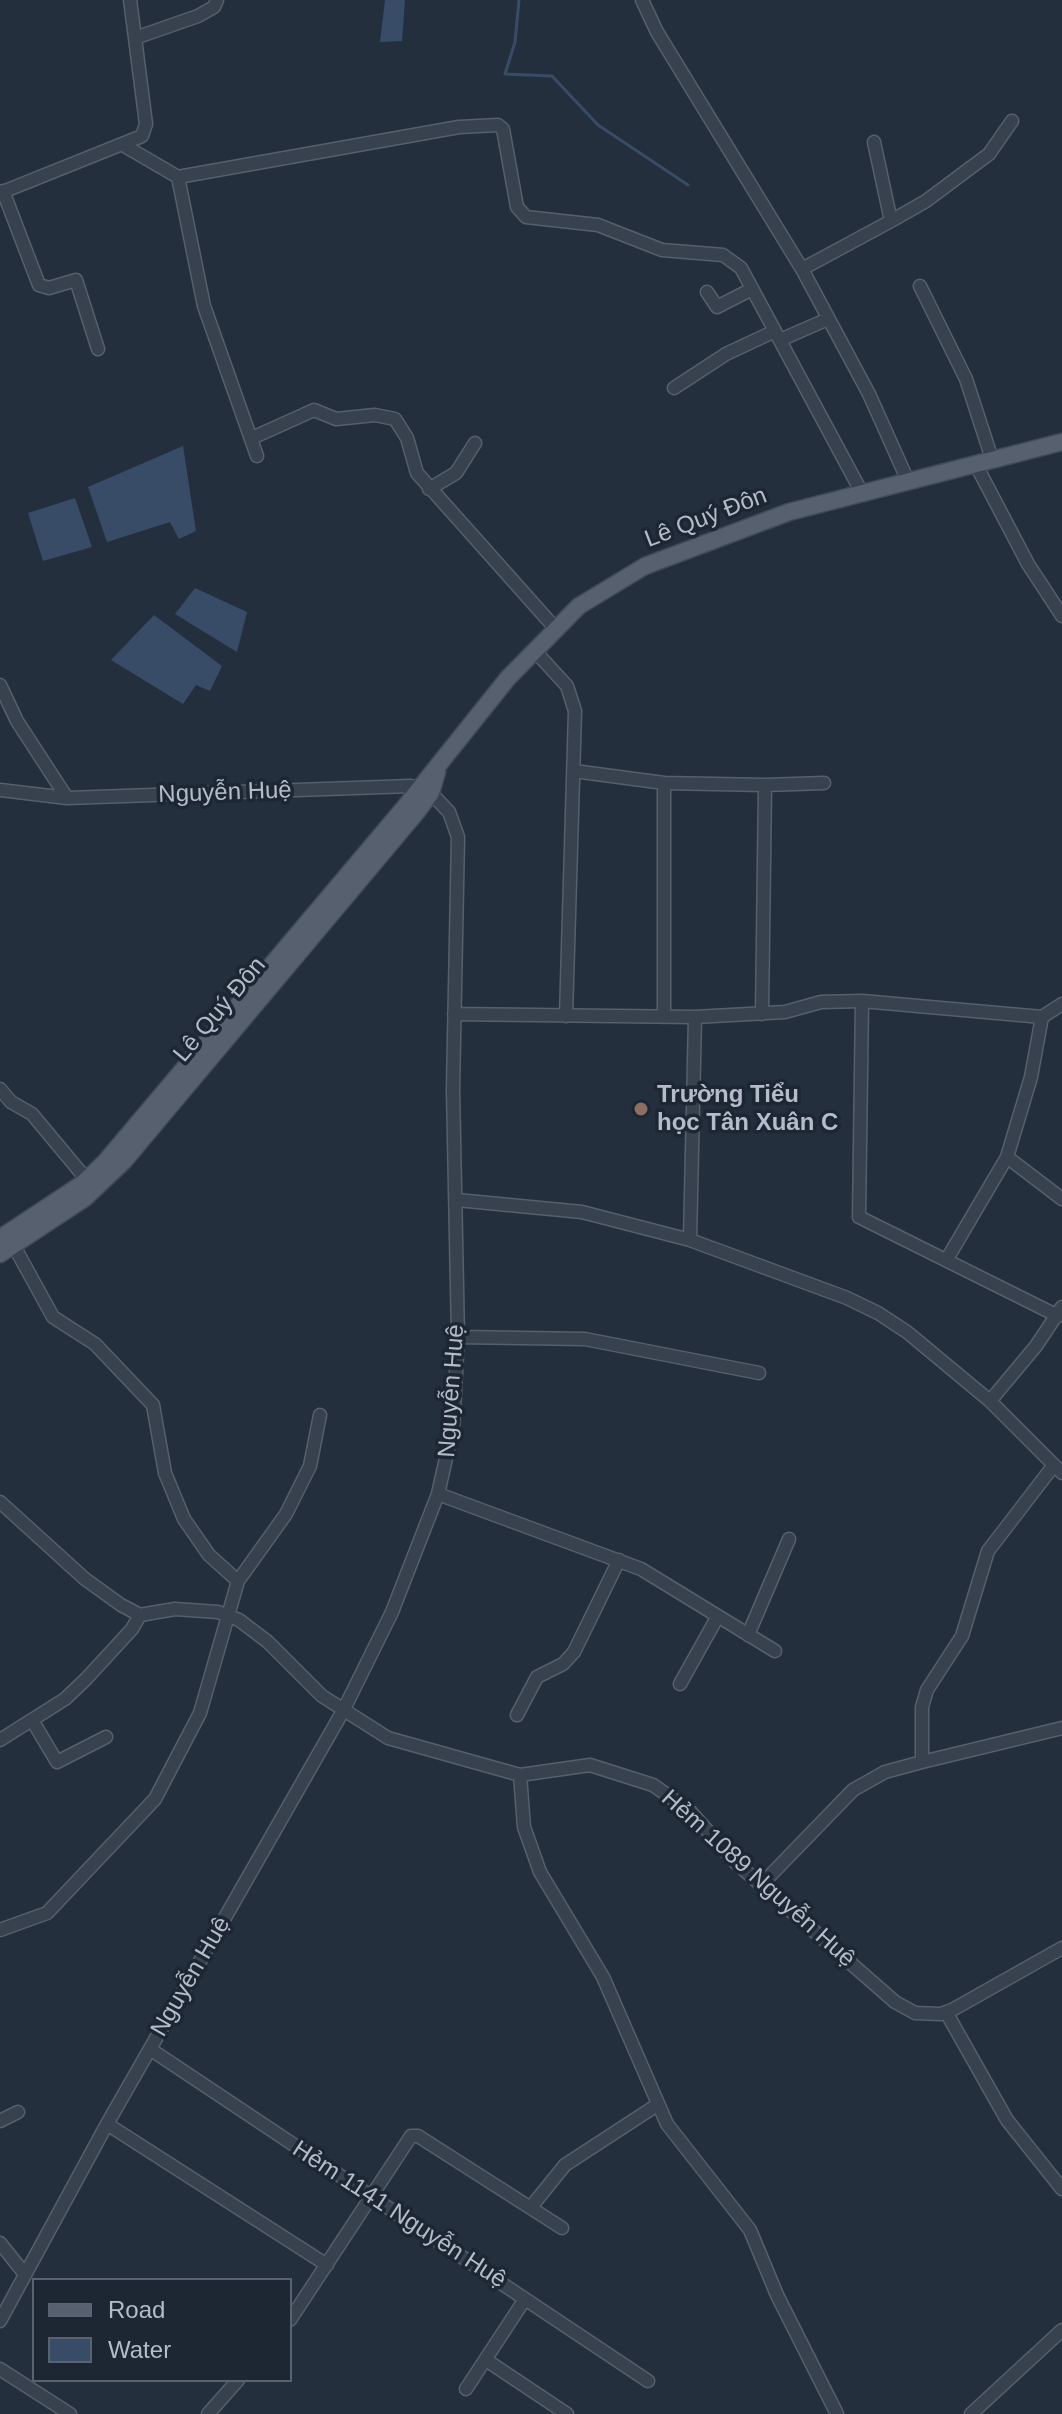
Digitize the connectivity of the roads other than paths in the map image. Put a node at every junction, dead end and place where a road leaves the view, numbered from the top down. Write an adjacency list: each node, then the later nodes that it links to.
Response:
1 (130, 0): 4 (street)
2 (217, 0): 4 (street)
3 (642, 0): 11 (street)
4 (135, 38): 7 (street)
5 (1012, 121): 10 (street)
6 (874, 142): 10 (street)
7 (123, 145): 8 (street); 9 (street)
8 (178, 177): 13 (street); 19 (street)
9 (1, 192): 17 (street)
10 (891, 221): 11 (street)
11 (802, 269): 15 (street)
12 (920, 286): 23 (street)
13 (752, 289): 14 (street); 16 (street)
14 (707, 292)
15 (828, 319): 16 (street); 25 (street)
16 (777, 336): 18 (street); 27 (street)
17 (98, 349)
18 (674, 388)
19 (252, 438): 22 (street); 26 (street)
20 (1062, 442): 23 (main road, Lê Quý Đôn)
21 (475, 443): 26 (street)
22 (257, 456)
23 (992, 459): 24 (main road, Lê Quý Đôn)
24 (975, 463): 25 (main road, Lê Quý Đôn); 28 (street)
25 (908, 481): 27 (main road, Lê Quý Đôn)
26 (429, 489): 29 (street)
27 (862, 493): 29 (main road, Lê Quý Đôn)
28 (1062, 616)
29 (555, 628): 30 (main road, Lê Quý Đôn)
30 (534, 650): 32 (street); 37 (main road, Lê Quý Đôn)
31 (0, 685): 38 (street)
32 (574, 771): 33 (street); 43 (street)
33 (664, 783): 35 (street); 44 (street)
34 (824, 783): 35 (street)
35 (765, 785): 42 (street)
36 (0, 790): 38 (street, Nguyễn Huệ)
37 (426, 790): 38 (street, Nguyễn Huệ); 41 (street, Nguyễn Huệ); 47 (main road, Lê Quý Đôn)
38 (67, 798)
39 (862, 1001): 42 (street); 46 (street); 55 (street)
40 (1062, 1004): 46 (street)
41 (454, 1014): 43 (street); 52 (street, Nguyễn Huệ)
42 (762, 1014): 45 (street)
43 (566, 1016): 44 (street)
44 (664, 1017): 45 (street)
45 (695, 1017): 53 (street)
46 (1042, 1017): 49 (street)
47 (204, 1056): 50 (main road, Lê Quý Đôn); 54 (main road, Lê Quý Đôn)
48 (0, 1089): 50 (street)
49 (1007, 1157): 51 (street); 55 (street)
50 (87, 1180): 54 (main road, Lê Quý Đôn)
51 (1062, 1199)
52 (457, 1200): 53 (street); 57 (street, Nguyễn Huệ)
53 (690, 1240): 59 (street)
54 (5, 1246): 66 (street)
55 (947, 1259): 56 (street)
56 (1060, 1311): 59 (street)
57 (458, 1337): 58 (street); 62 (street, Nguyễn Huệ)
58 (759, 1373)
59 (990, 1401): 61 (street)
60 (320, 1415): 66 (street)
61 (1058, 1469): 79 (street)
62 (438, 1494): 65 (street); 73 (street, Nguyễn Huệ)
63 (0, 1502): 67 (street)
64 (789, 1539): 70 (street)
65 (619, 1560): 69 (street); 74 (street)
66 (238, 1581): 68 (street)
67 (140, 1615): 68 (street); 75 (street)
68 (226, 1615): 73 (street, Hẻm 1089 Nguyễn Huệ); 82 (street)
69 (718, 1616): 70 (street); 72 (street)
70 (748, 1635): 71 (street)
71 (775, 1651)
72 (680, 1684)
73 (343, 1711): 80 (street, Hẻm 1089 Nguyễn Huệ); 85 (street, Nguyễn Huệ)
74 (517, 1715)
75 (32, 1720): 77 (street); 78 (street)
76 (1062, 1728): 79 (street)
77 (106, 1737)
78 (0, 1740)
79 (922, 1762): 81 (street)
80 (520, 1775): 81 (street, Hẻm 1089 Nguyễn Huệ); 86 (street)
81 (761, 1885): 84 (street, Hẻm 1089 Nguyễn Huệ)
82 (0, 1930)
83 (1062, 1948): 84 (street)
84 (946, 2012): 90 (street)
85 (150, 2049): 89 (street, Nguyễn Huệ); 91 (street, Hẻm 1141 Nguyễn Huệ)
86 (657, 2105): 92 (street); 106 (street)
87 (18, 2112): 88 (street)
88 (0, 2121)
89 (107, 2124): 95 (street); 96 (street, Nguyễn Huệ)
90 (1062, 2189)
91 (371, 2197): 92 (street); 95 (street); 97 (street, Hẻm 1141 Nguyễn Huệ)
92 (531, 2207): 93 (street)
93 (562, 2228)
94 (0, 2243): 96 (street)
95 (327, 2265): 98 (street)
96 (24, 2273): 99 (street, Nguyễn Huệ)
97 (525, 2299): 101 (street); 103 (street, Hẻm 1141 Nguyễn Huệ)
98 (292, 2317)
99 (0, 2321)
100 (1062, 2330): 110 (street)
101 (486, 2360): 105 (street); 109 (street)
102 (0, 2369): 107 (street)
103 (648, 2381)
104 (236, 2382): 108 (street)
105 (466, 2389)
106 (832, 2412)
107 (70, 2414)
108 (208, 2414)
109 (567, 2414)
110 (971, 2414)

